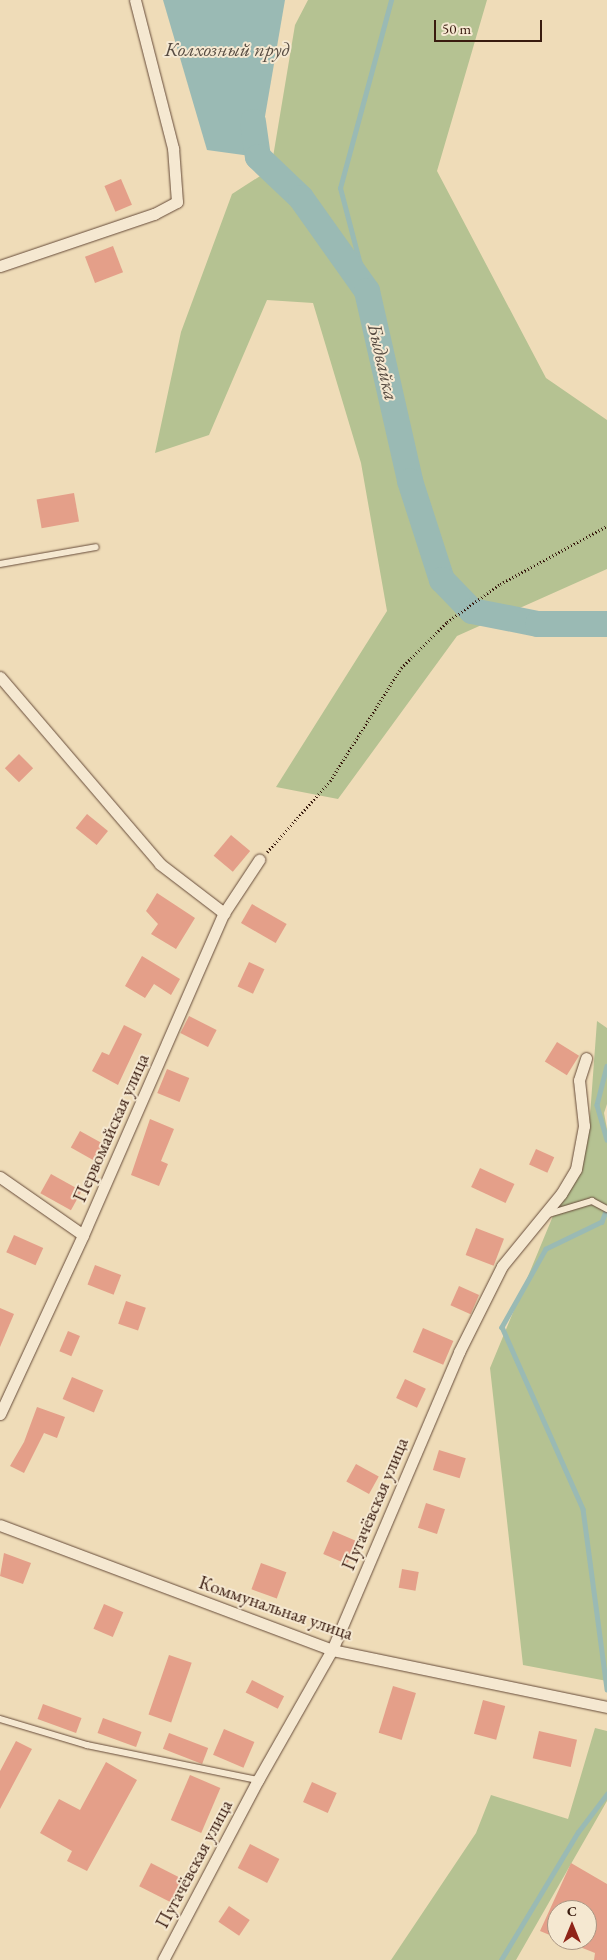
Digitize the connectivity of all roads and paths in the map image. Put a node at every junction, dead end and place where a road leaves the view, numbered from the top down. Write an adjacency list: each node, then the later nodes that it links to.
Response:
1 (135, 0): 2 (street)
2 (0, 266)
3 (607, 526): 7 (path)
4 (96, 547): 5 (lane)
5 (0, 564)
6 (0, 677): 8 (street)
7 (260, 860): 8 (street, Первомайская улица)
8 (224, 913): 13 (street, Первомайская улица)
9 (586, 1058): 12 (street, Пугачёвская улица)
10 (0, 1178): 13 (street)
11 (607, 1209): 12 (lane)
12 (544, 1215): 16 (street, Пугачёвская улица)
13 (83, 1235): 14 (street, Первомайская улица)
14 (0, 1414)
15 (0, 1525): 16 (street, Коммунальная улица)
16 (332, 1650): 17 (street, Коммунальная улица); 19 (street, Пугачёвская улица)
17 (607, 1706)
18 (0, 1719): 19 (lane)
19 (258, 1780): 20 (street, Пугачёвская улица)
20 (163, 1960)

